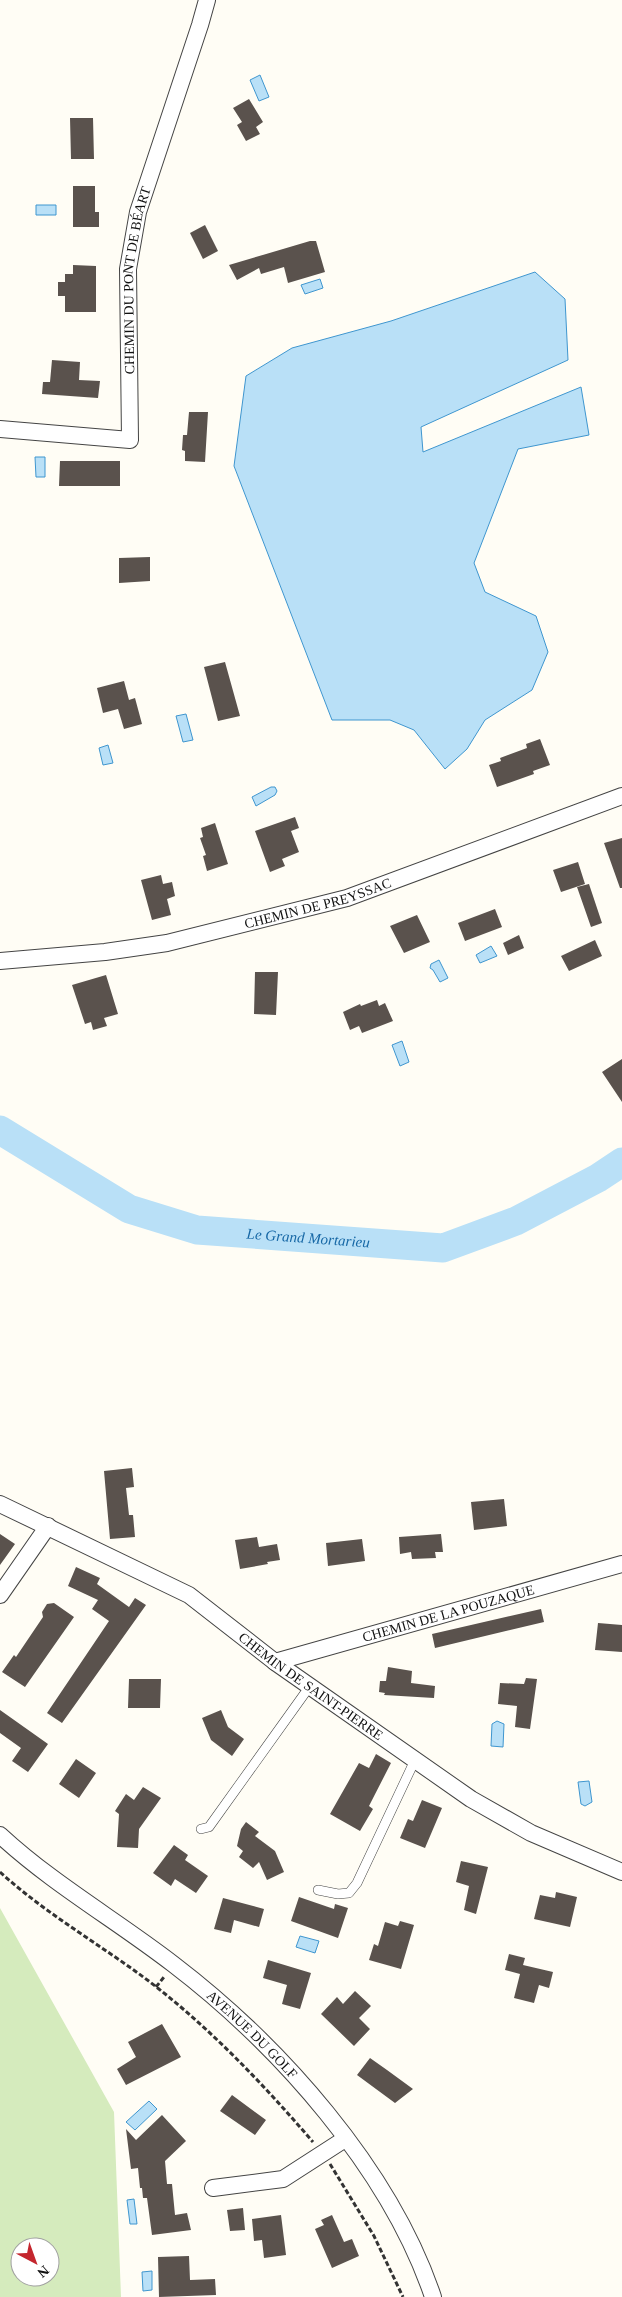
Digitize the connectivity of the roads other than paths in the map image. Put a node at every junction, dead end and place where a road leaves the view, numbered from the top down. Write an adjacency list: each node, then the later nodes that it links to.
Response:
1 (206, 0): 2 (street, CHEMIN DU PONT DE BÉART)
2 (6, 429)
3 (622, 796): 4 (street, CHEMIN DE PREYSSAC)
4 (0, 962)
5 (0, 1504): 6 (street, CHEMIN DE SAINT-PIERRE)
6 (48, 1526): 8 (street); 9 (street, CHEMIN DE SAINT-PIERRE)
7 (622, 1564): 9 (street, CHEMIN DE LA POUZAQUE)
8 (0, 1596)
9 (275, 1662): 10 (street, CHEMIN DE SAINT-PIERRE)
10 (310, 1686): 11 (street, CHEMIN DE SAINT-PIERRE); 12 (lane)
11 (415, 1760): 14 (street, CHEMIN DE SAINT-PIERRE); 15 (lane)
12 (201, 1829)
13 (0, 1835): 16 (street, AVENUE DU GOLF)
14 (622, 1872)
15 (318, 1890)
16 (345, 2139): 17 (street); 18 (street, AVENUE DU GOLF)
17 (213, 2188)
18 (433, 2297)

